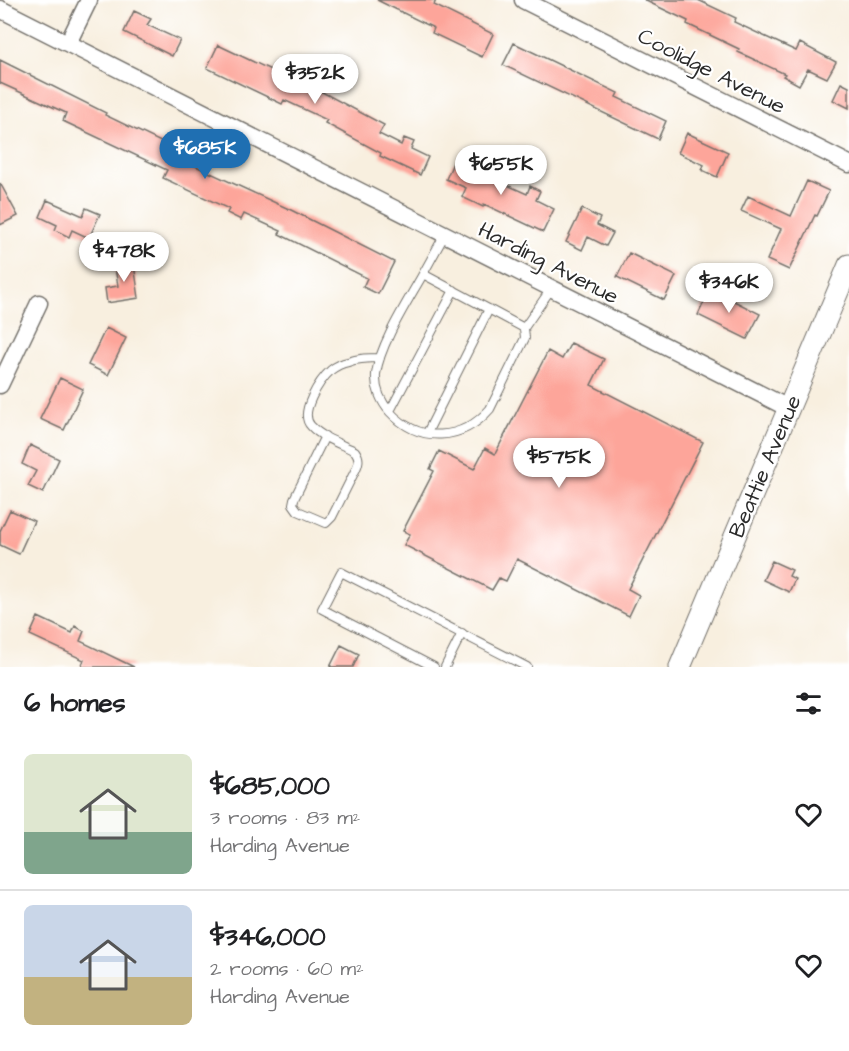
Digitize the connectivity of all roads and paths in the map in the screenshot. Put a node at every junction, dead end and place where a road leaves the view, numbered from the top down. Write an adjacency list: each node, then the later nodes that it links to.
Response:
1 (89, 0): 4 (street)
2 (523, 0): 5 (street, Coolidge Avenue)
3 (0, 9): 4 (street, Harding Avenue)
4 (68, 43): 6 (street, Harding Avenue)
5 (849, 164)
6 (445, 234): 8 (lane); 9 (street, Harding Avenue)
7 (849, 265): 16 (street, Beattie Avenue)
8 (423, 274): 10 (lane); 14 (lane)
9 (551, 289): 13 (lane); 16 (street, Harding Avenue)
10 (454, 290): 12 (lane); 17 (lane)
11 (39, 303): 15 (street)
12 (489, 309): 13 (lane); 18 (lane)
13 (524, 327): 18 (lane)
14 (380, 358): 17 (lane); 19 (lane)
15 (0, 385)
16 (788, 408): 24 (street, Beattie Avenue)
17 (390, 411): 18 (lane)
18 (427, 433)
19 (325, 436): 19 (lane)
20 (462, 633): 21 (lane); 22 (lane); 23 (lane)
21 (434, 667)
22 (445, 667)
23 (527, 667)
24 (680, 667)

